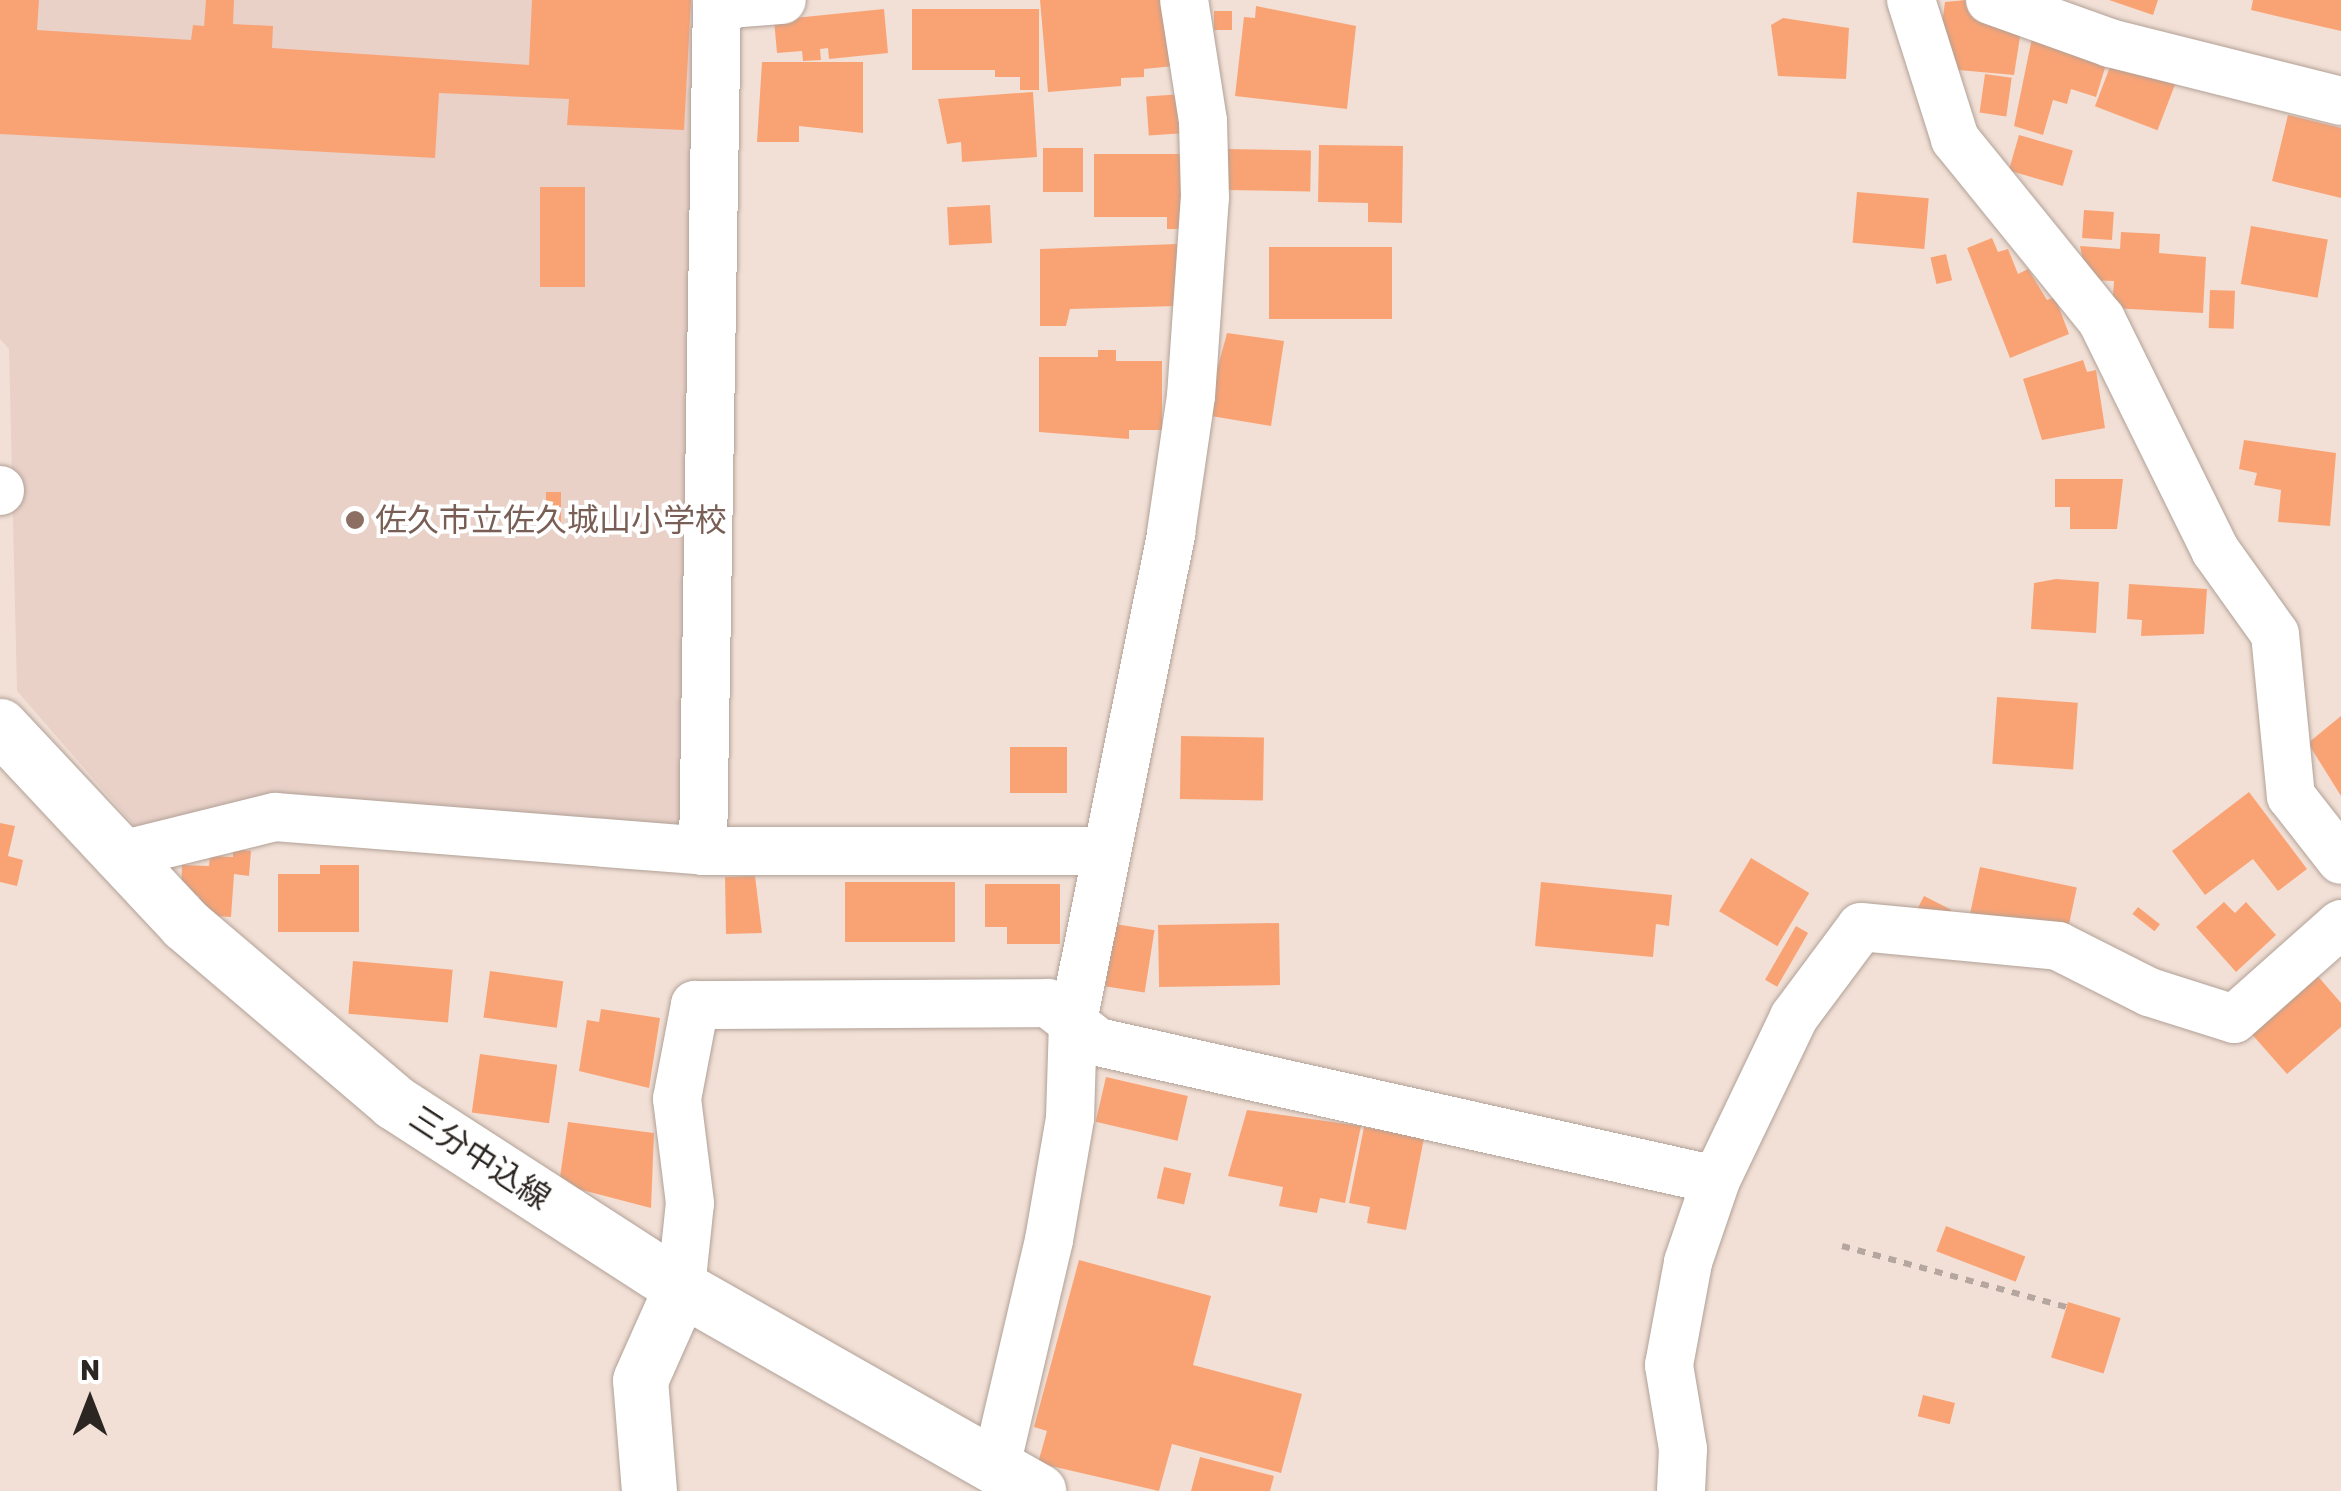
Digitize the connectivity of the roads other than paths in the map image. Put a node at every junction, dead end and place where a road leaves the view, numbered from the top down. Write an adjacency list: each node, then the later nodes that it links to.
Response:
1 (782, 0): 5 (street)
2 (1184, 0): 9 (street)
3 (1912, 0): 11 (street)
4 (1990, 0): 6 (street)
5 (717, 2): 8 (street)
6 (2341, 101)
7 (0, 726): 10 (main road, 三分中込線)
8 (703, 852): 9 (street); 10 (street)
9 (1108, 852): 13 (street)
10 (117, 856): 15 (main road, 三分中込線)
11 (2341, 860)
12 (2341, 924): 14 (street)
13 (1073, 1021): 14 (street); 15 (street); 16 (street)
14 (1716, 1180): 18 (street)
15 (680, 1288): 16 (main road, 三分中込線); 17 (main road)
16 (1017, 1479)
17 (648, 1491)
18 (1681, 1491)

